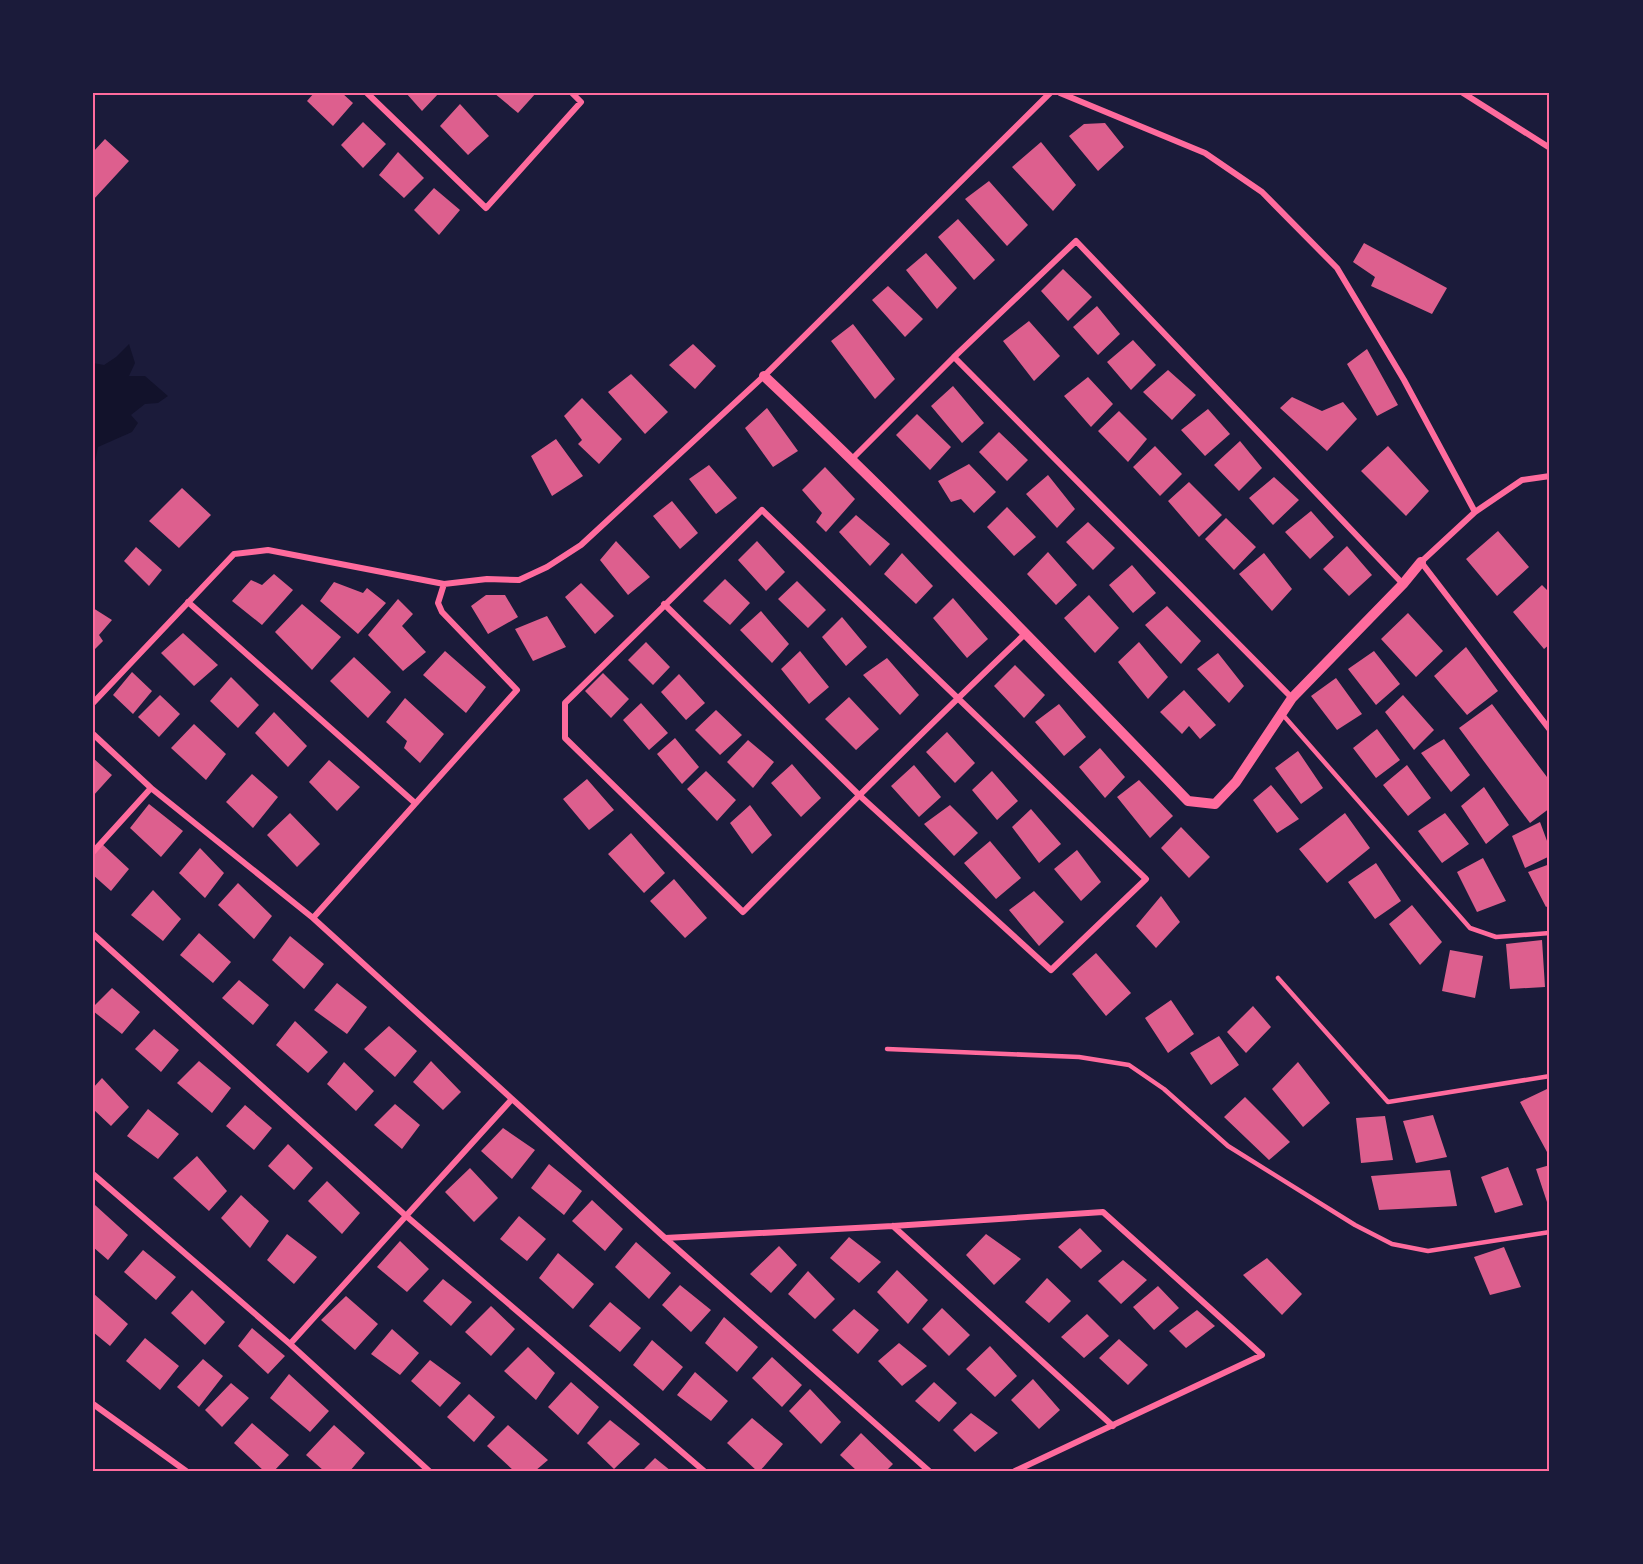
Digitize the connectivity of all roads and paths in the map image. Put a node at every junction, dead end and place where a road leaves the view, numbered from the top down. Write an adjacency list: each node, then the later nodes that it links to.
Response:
1 (367, 93): 2 (street)
2 (572, 93)
3 (1050, 93): 8 (street)
4 (1060, 93): 11 (street)
5 (1463, 93): 6 (street)
6 (1550, 148)
7 (954, 357): 9 (street); 14 (street); 19 (street)
8 (764, 376): 9 (street); 13 (street)
9 (852, 459): 17 (street)
10 (1550, 476): 11 (street)
11 (1475, 512): 12 (street)
12 (1421, 562): 14 (street); 22 (street)
13 (444, 584): 15 (street); 26 (street)
14 (1403, 585): 19 (street)
15 (188, 602): 20 (street); 26 (street)
16 (664, 604): 18 (street); 25 (street); 25 (street)
17 (1026, 633): 18 (street); 21 (street)
18 (958, 698): 25 (street); 25 (street)
19 (1292, 699): 21 (street)
20 (93, 703)
21 (1281, 713): 29 (lane)
22 (1550, 730)
23 (93, 734): 24 (street)
24 (151, 788): 27 (street); 28 (street)
25 (859, 795)
26 (415, 803): 28 (street)
27 (93, 852)
28 (313, 918): 34 (street)
29 (1550, 933)
30 (93, 934): 36 (street)
31 (1278, 978): 33 (lane)
32 (887, 1048): 38 (lane)
33 (1550, 1076)
34 (512, 1100): 36 (street); 39 (street)
35 (93, 1174): 40 (street)
36 (405, 1215): 40 (street); 45 (street)
37 (893, 1226): 39 (street); 42 (street); 42 (street)
38 (1550, 1232)
39 (665, 1238): 46 (street)
40 (290, 1344): 44 (street)
41 (93, 1404): 43 (street)
42 (1113, 1426): 47 (street)
43 (186, 1471)
44 (429, 1471)
45 (704, 1471)
46 (929, 1471)
47 (1015, 1471)

